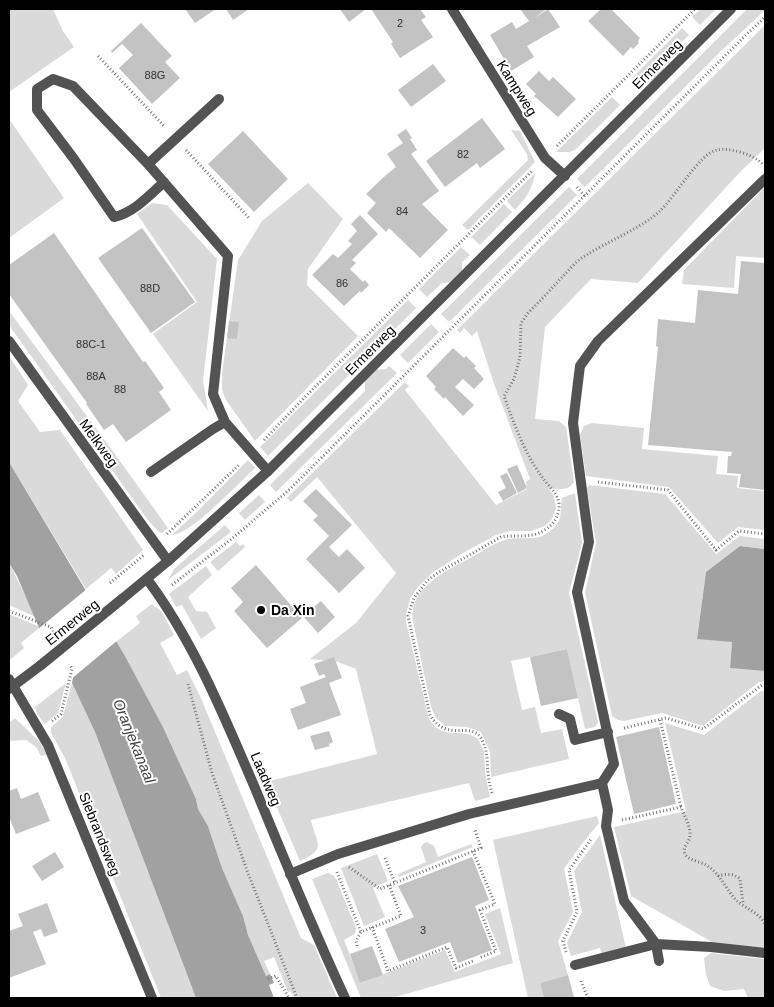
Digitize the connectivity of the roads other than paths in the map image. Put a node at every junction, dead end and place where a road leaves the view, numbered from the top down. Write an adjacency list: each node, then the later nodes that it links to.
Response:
1 (452, 9): 5 (street, Kampweg)
2 (731, 9): 5 (street, Ermerweg)
3 (220, 99): 4 (street)
4 (148, 164): 7 (street); 7 (street)
5 (565, 176): 10 (street, Ermerweg)
6 (765, 179): 16 (street)
7 (164, 182): 9 (street)
8 (9, 341): 12 (street, Melkweg)
9 (225, 422): 10 (street); 11 (street)
10 (268, 471): 12 (street, Ermerweg)
11 (151, 472)
12 (168, 561): 13 (street, Ermerweg)
13 (147, 578): 14 (street, Ermerweg, bridge); 18 (street, Laadweg)
14 (10, 684): 23 (street, Siebrandsweg)
15 (559, 714): 16 (street)
16 (608, 732): 17 (street)
17 (602, 783): 18 (street); 19 (street)
18 (290, 874): 24 (street, Laadweg)
19 (656, 944): 20 (street); 21 (street); 22 (street)
20 (765, 954)
21 (659, 961)
22 (575, 965)
23 (152, 998)
24 (345, 998)

